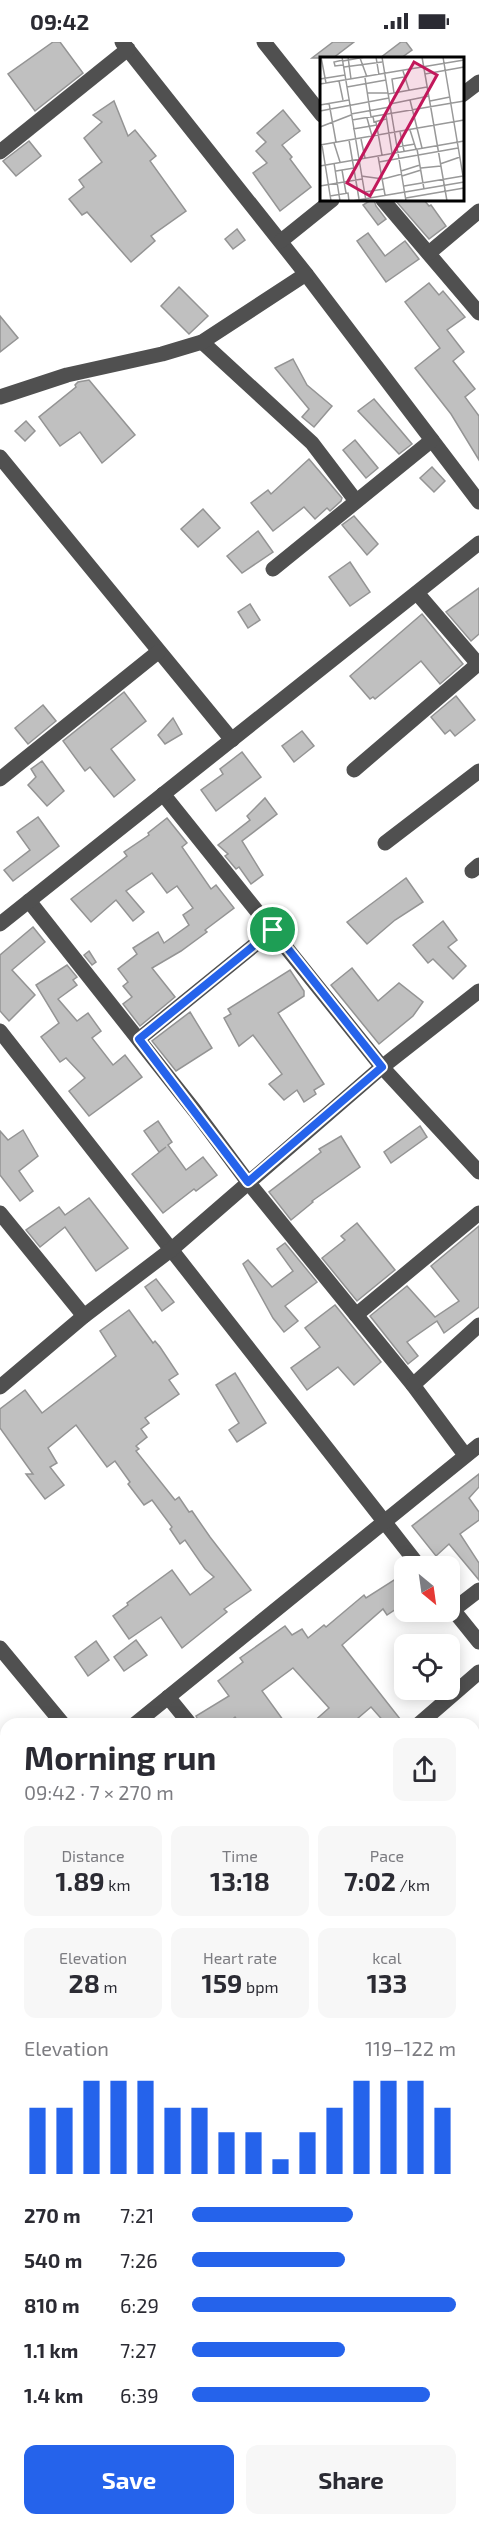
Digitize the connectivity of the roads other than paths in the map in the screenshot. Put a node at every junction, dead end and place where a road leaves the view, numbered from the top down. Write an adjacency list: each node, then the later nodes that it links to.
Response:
1 (264, 42): 5 (street)
2 (125, 46): 6 (street); 10 (street)
3 (479, 82): 4 (street)
4 (464, 93)
5 (320, 114)
6 (0, 152)
7 (331, 201): 10 (street)
8 (384, 201): 11 (street)
9 (479, 211): 11 (street)
10 (281, 241): 12 (street)
11 (429, 254): 13 (street)
12 (306, 274): 15 (street); 17 (street)
13 (473, 294): 14 (street)
14 (479, 313)
15 (202, 342): 16 (street); 19 (street)
16 (0, 397)
17 (432, 440): 19 (street); 20 (street)
18 (0, 457): 24 (street)
19 (356, 501): 22 (street)
20 (479, 502)
21 (479, 543): 23 (street)
22 (273, 569)
23 (417, 593): 25 (street); 26 (street)
24 (158, 652): 26 (street); 29 (street)
25 (478, 664): 27 (street)
26 (232, 740): 30 (street)
27 (354, 770)
28 (479, 771): 31 (street)
29 (0, 779)
30 (164, 794): 32 (street); 34 (street)
31 (386, 843)
32 (29, 901): 33 (street); 36 (street)
33 (0, 924)
34 (273, 930): 36 (street); 38 (street)
35 (479, 991): 38 (street)
36 (139, 1039): 40 (street)
37 (3, 1040): 43 (street)
38 (382, 1067): 39 (street); 40 (street)
39 (479, 1173)
40 (248, 1182): 43 (street); 44 (street)
41 (0, 1213): 45 (street)
42 (479, 1213): 44 (street)
43 (172, 1249): 45 (street); 51 (street)
44 (356, 1315): 47 (street)
45 (84, 1316): 48 (street)
46 (479, 1325): 47 (street)
47 (413, 1385): 50 (street)
48 (0, 1387)
49 (479, 1445): 50 (street)
50 (465, 1455): 51 (street)
51 (386, 1522): 52 (street); 59 (street)
52 (412, 1556)
53 (479, 1590): 54 (street)
54 (460, 1603)
55 (460, 1618): 56 (street)
56 (479, 1642)
57 (0, 1648): 60 (street)
58 (479, 1672): 63 (street)
59 (168, 1697): 61 (street); 62 (street)
60 (58, 1718)
61 (142, 1718)
62 (185, 1718)
63 (426, 1718)

